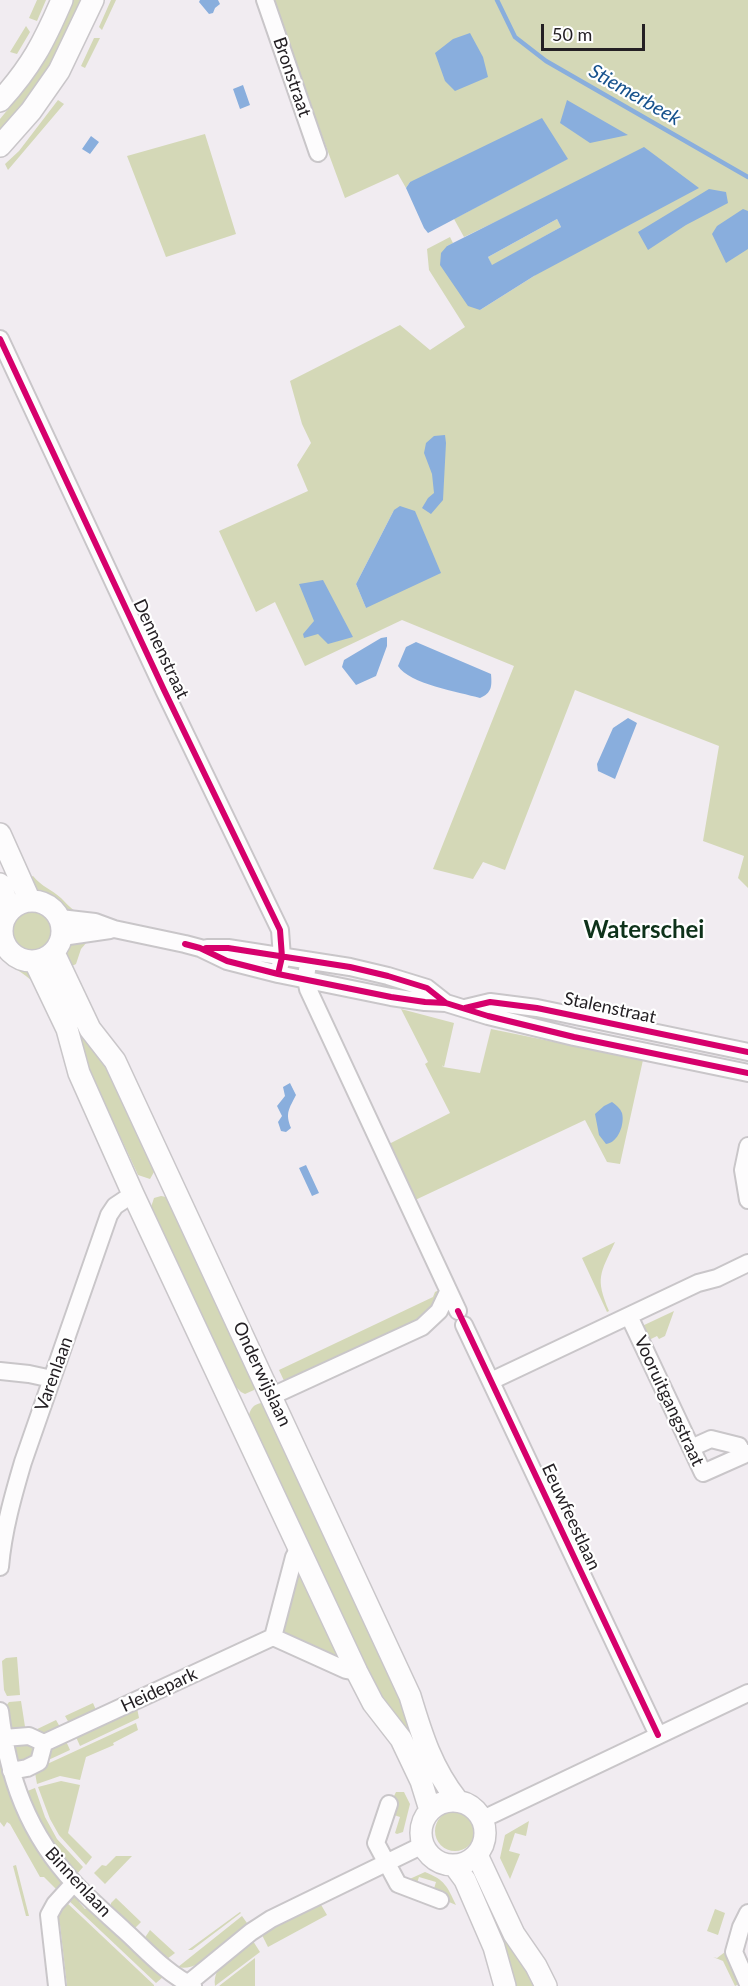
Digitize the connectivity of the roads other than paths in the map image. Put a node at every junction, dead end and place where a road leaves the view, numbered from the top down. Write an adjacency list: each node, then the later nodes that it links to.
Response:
1 (62, 0): 4 (main road)
2 (93, 0): 5 (main road)
3 (265, 0): 6 (street, Bronstraat)
4 (0, 101)
5 (0, 146)
6 (318, 153)
7 (0, 339): 15 (street, Dennenstraat)
8 (0, 834): 10 (main road)
9 (0, 884): 11 (main road)
10 (30, 901): 11 (main road); 13 (main road)
11 (10, 910): 12 (main road)
12 (1, 932): 13 (main road)
13 (53, 943): 15 (street, Stalenstraat); 22 (main road); 30 (main road, Onderwijslaan)
14 (308, 961): 15 (street, Stalenstraat); 16 (street); 17 (street, Stalenstraat)
15 (280, 965): 16 (street, Stalenstraat)
16 (306, 979): 17 (street, Stalenstraat); 25 (street, Eeuwfeestlaan)
17 (446, 1003): 18 (street, Stalenstraat)
18 (465, 1008): 19 (street, Stalenstraat); 20 (street, Stalenstraat)
19 (748, 1052)
20 (748, 1073)
21 (748, 1146): 23 (street)
22 (133, 1194): 28 (street, Varenlaan); 33 (main road)
23 (748, 1200)
24 (748, 1263): 26 (street, Vooruitgangstraat)
25 (448, 1292): 29 (street, Eeuwfeestlaan); 30 (street)
26 (629, 1316): 29 (street, Vooruitgangstraat); 31 (street, Vooruitgangstraat)
27 (0, 1371): 28 (street)
28 (52, 1379): 34 (street, Varenlaan)
29 (491, 1381): 39 (street, Eeuwfeestlaan)
30 (276, 1394): 43 (main road, Onderwijslaan)
31 (691, 1448): 32 (street); 32 (street, Vooruitgangstraat)
32 (746, 1454)
33 (300, 1546): 35 (street); 36 (main road)
34 (0, 1567)
35 (273, 1637): 36 (street); 41 (street, Heidepark)
36 (357, 1672): 45 (main road)
37 (748, 1693): 39 (street)
38 (0, 1712): 40 (street, Binnenlaan)
39 (658, 1735): 46 (street)
40 (4, 1738): 41 (street); 42 (street, Binnenlaan)
41 (44, 1743): 42 (street)
42 (11, 1771): 51 (street, Binnenlaan)
43 (457, 1800): 45 (main road); 46 (main road, Onderwijslaan)
44 (389, 1804): 49 (street)
45 (430, 1810): 47 (main road)
46 (483, 1818): 48 (main road)
47 (423, 1845): 49 (street); 50 (main road)
48 (477, 1856): 50 (main road); 58 (main road)
49 (386, 1863): 52 (street); 55 (street)
50 (454, 1865): 57 (main road)
51 (75, 1883): 55 (street, Binnenlaan); 56 (street)
52 (440, 1900)
53 (748, 1913): 54 (street)
54 (748, 1984)
55 (188, 1985)
56 (57, 1986)
57 (505, 1986)
58 (546, 1986)

